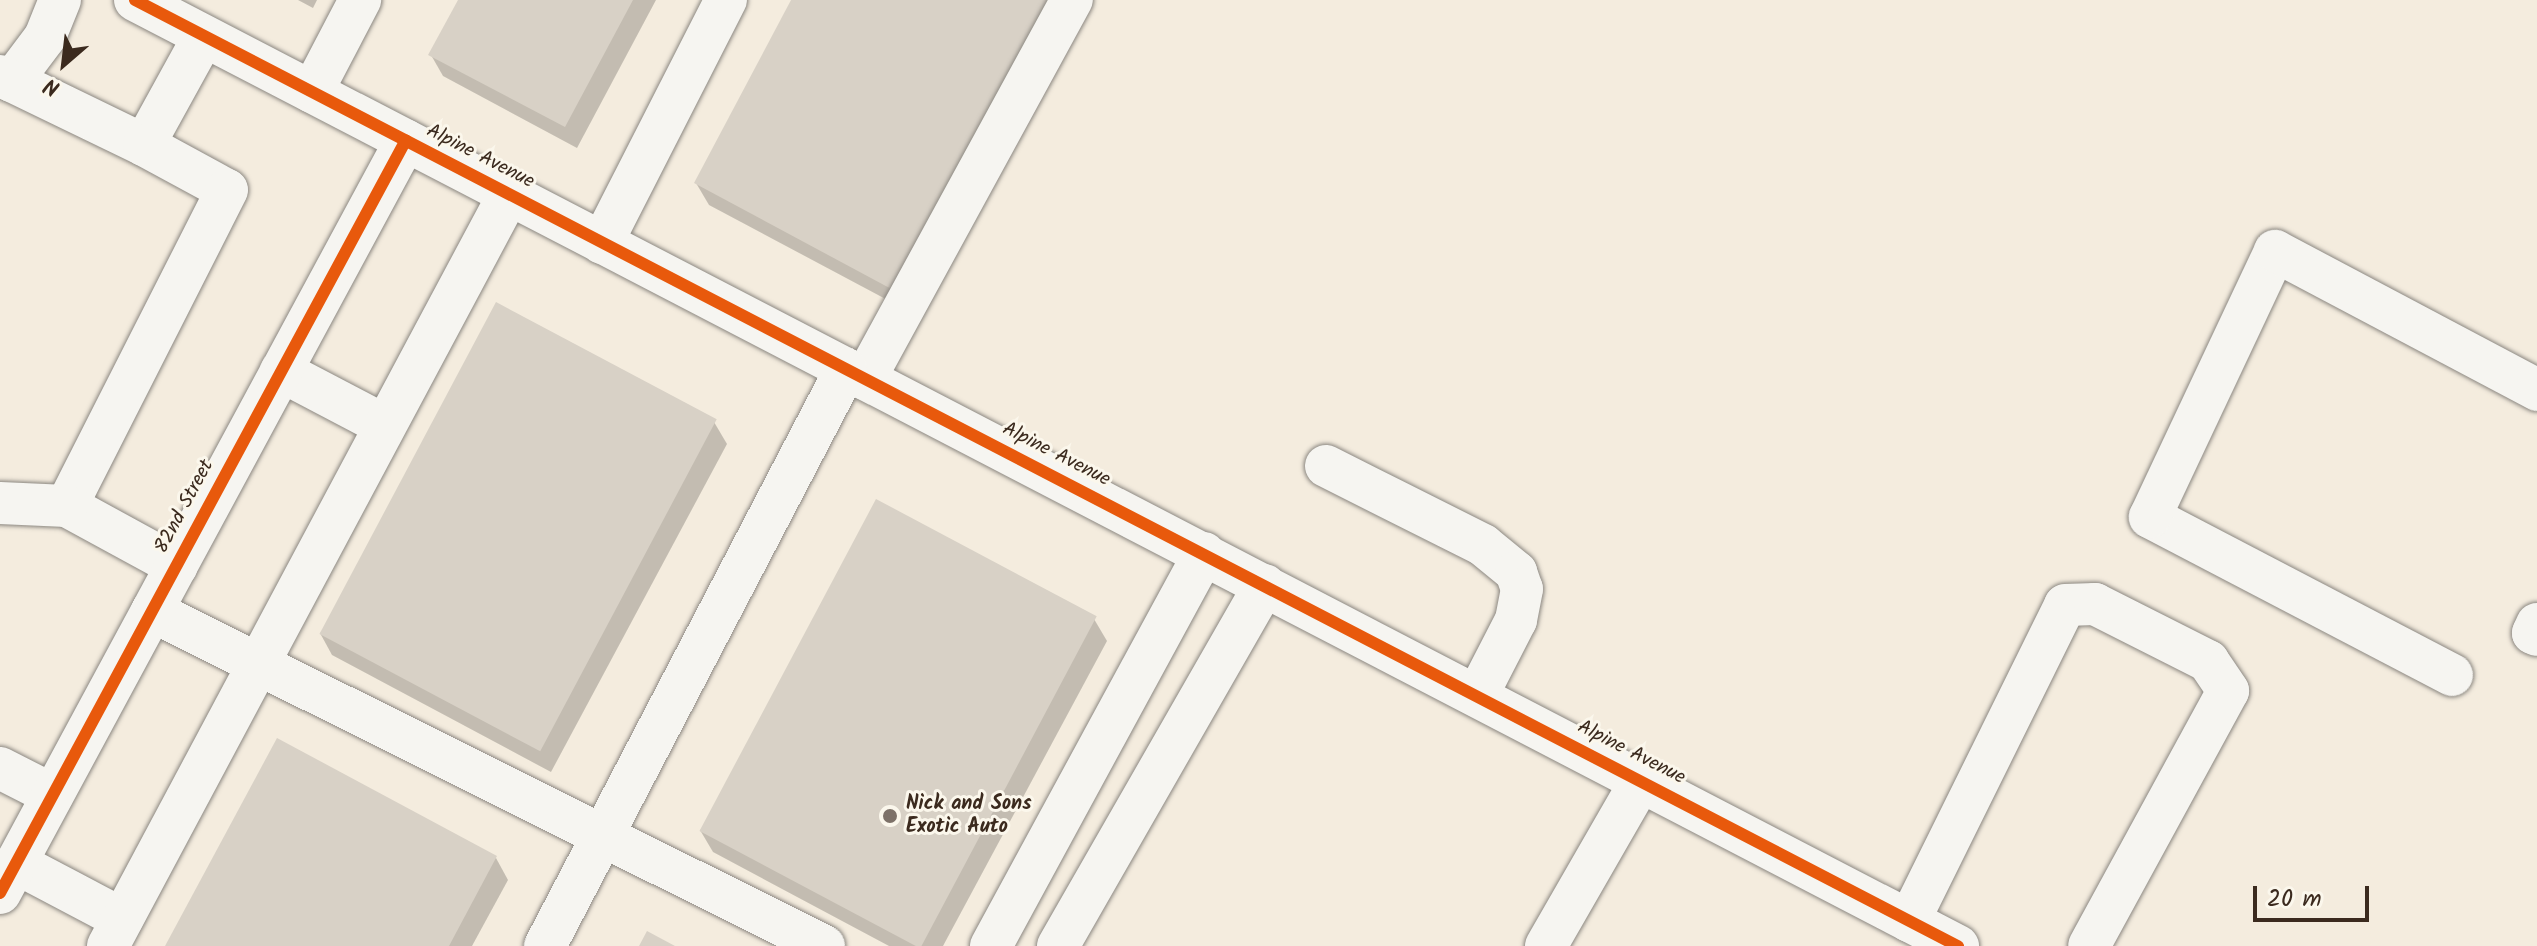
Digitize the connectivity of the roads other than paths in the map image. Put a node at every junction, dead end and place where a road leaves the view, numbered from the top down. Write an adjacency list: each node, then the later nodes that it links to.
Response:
1 (60, 0): 7 (street)
2 (135, 0): 6 (street, Alpine Avenue)
3 (360, 0): 8 (street)
4 (726, 0): 12 (street)
5 (1072, 0): 14 (street)
6 (204, 36): 8 (street, Alpine Avenue); 10 (street)
7 (6, 78): 10 (street)
8 (312, 92): 9 (street, Alpine Avenue)
9 (406, 140): 11 (street, Alpine Avenue); 13 (street, 82nd Street)
10 (144, 145): 19 (street)
11 (509, 194): 12 (street, Alpine Avenue); 16 (street)
12 (602, 243): 14 (street, Alpine Avenue)
13 (281, 371): 16 (street); 21 (street, 82nd Street)
14 (856, 374): 20 (street, Alpine Avenue); 32 (street)
15 (2537, 390): 27 (street)
16 (384, 425): 26 (street)
17 (1326, 466): 28 (street)
18 (0, 503): 19 (street)
19 (67, 506): 21 (street)
20 (1204, 553): 22 (street, Alpine Avenue); 38 (street)
21 (177, 566): 23 (street, 82nd Street)
22 (1265, 585): 28 (street, Alpine Avenue); 39 (street)
23 (152, 611): 26 (street); 31 (street, 82nd Street)
24 (2537, 624): 25 (street)
25 (2537, 635)
26 (255, 663): 32 (street); 35 (street)
27 (2452, 675)
28 (1477, 696): 30 (street, Alpine Avenue)
29 (0, 768): 31 (street)
30 (1641, 781): 34 (street, Alpine Avenue); 40 (street)
31 (53, 795): 33 (street, 82nd Street)
32 (602, 836): 36 (street); 37 (street)
33 (8, 878): 35 (street)
34 (1909, 921): 41 (street, Alpine Avenue); 42 (street)
35 (115, 933)
36 (545, 946)
37 (824, 946)
38 (991, 946)
39 (1058, 946)
40 (1546, 946)
41 (1958, 946)
42 (2089, 946)

